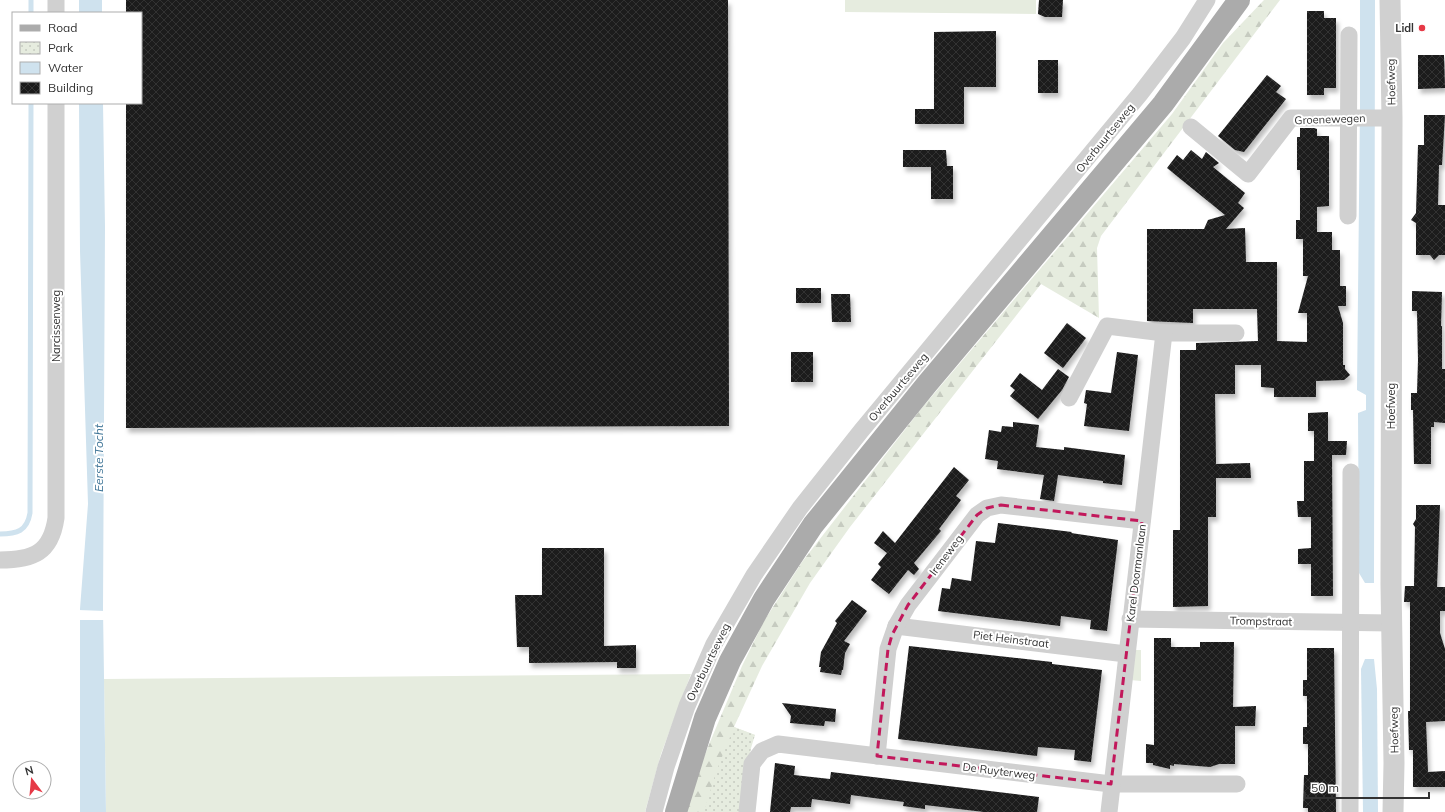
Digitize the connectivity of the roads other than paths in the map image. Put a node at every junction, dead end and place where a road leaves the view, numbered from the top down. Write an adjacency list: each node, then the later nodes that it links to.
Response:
1 (56, 0): 6 (street)
2 (1207, 0): 28 (street, Overbuurtseweg)
3 (1228, 0): 8 (main road, Overbuurtseweg)
4 (1238, 0): 8 (main road, Overbuurtseweg)
5 (1390, 0): 11 (street, Hoefweg)
6 (56, 12)
7 (1349, 35): 10 (street)
8 (1208, 40): 29 (main road, Overbuurtseweg)
9 (56, 104): 19 (street, Narcissenweg)
10 (1353, 117): 11 (street, Groenewegen); 12 (street, Groenewegen); 13 (street)
11 (1385, 118): 22 (street, Hoefweg)
12 (1191, 127)
13 (1348, 216)
14 (1164, 333): 15 (street); 16 (street); 18 (street, Karel Doormanlaan)
15 (1236, 333)
16 (1069, 398)
17 (1350, 472): 21 (street)
18 (1142, 521): 20 (street, Karel Doormanlaan); 23 (street, Ireneweg)
19 (0, 560)
20 (1130, 619): 21 (street, Trompstraat); 24 (street, Karel Doormanlaan)
21 (1350, 623): 22 (street, Trompstraat); 32 (street)
22 (1391, 623): 33 (street, Hoefweg)
23 (896, 626): 24 (street, Piet Heinstraat); 25 (street, Ireneweg)
24 (1126, 654): 26 (street, Karel Doormanlaan)
25 (877, 756): 26 (street, De Ruyterweg); 30 (street, De Ruyterweg)
26 (1111, 784): 27 (street, De Ruyterweg); 31 (street, Karel Doormanlaan)
27 (1237, 784)
28 (654, 812)
29 (676, 812)
30 (747, 812)
31 (1109, 812)
32 (1350, 812)
33 (1393, 812)

